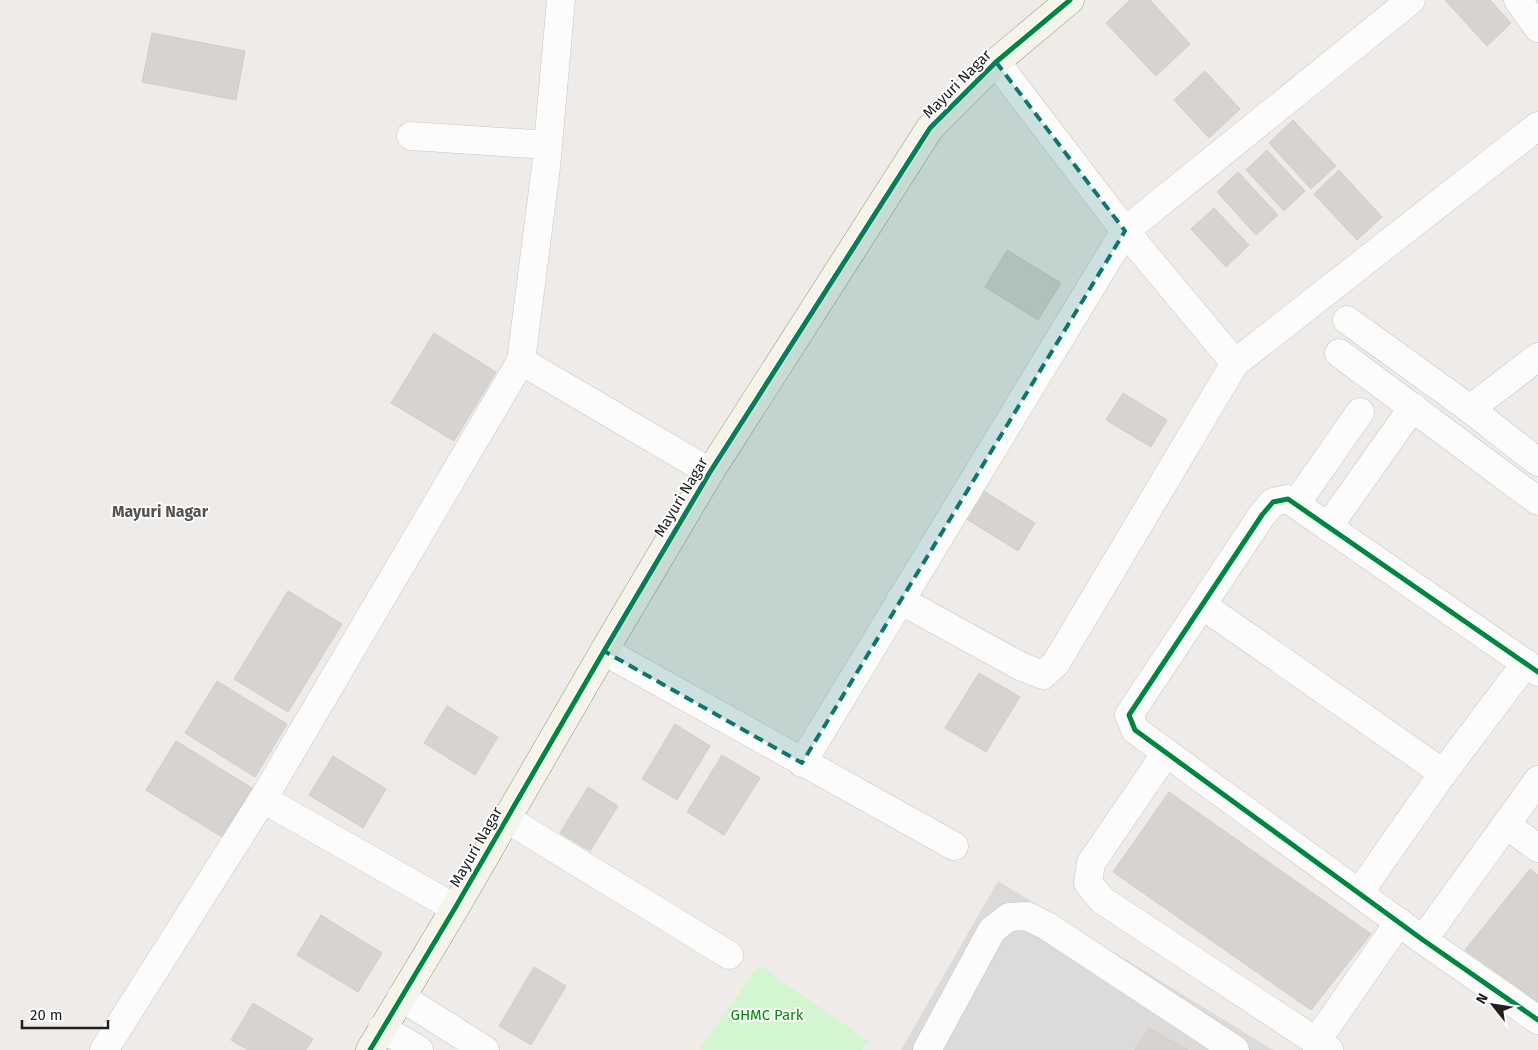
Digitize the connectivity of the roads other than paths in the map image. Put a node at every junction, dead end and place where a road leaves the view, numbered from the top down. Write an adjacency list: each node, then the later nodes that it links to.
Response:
1 (561, 0): 9 (street)
2 (1070, 0): 6 (street, Mayuri Nagar)
3 (1411, 0): 10 (street)
4 (1518, 0): 5 (street)
5 (1538, 28)
6 (996, 62): 10 (street); 20 (street, Mayuri Nagar)
7 (1538, 126): 15 (street)
8 (411, 136): 9 (street)
9 (548, 145): 14 (street)
10 (1125, 231): 15 (street); 24 (street)
11 (1347, 320): 17 (street)
12 (1339, 353): 16 (street)
13 (1538, 357): 17 (street)
14 (520, 361): 20 (street); 32 (street)
15 (1235, 363): 24 (street)
16 (1412, 407): 21 (street); 23 (street)
17 (1470, 409): 19 (street)
18 (1360, 412): 22 (street)
19 (1538, 462)
20 (710, 472): 26 (street, Mayuri Nagar)
21 (1538, 501)
22 (1296, 504): 23 (street); 25 (street)
23 (1328, 527): 27 (street)
24 (900, 600): 29 (street)
25 (1202, 605): 28 (street); 30 (street)
26 (604, 651): 29 (street); 33 (street, Mayuri Nagar)
27 (1532, 667): 30 (street)
28 (1166, 753): 37 (street); 45 (street)
29 (802, 762): 35 (street)
30 (1443, 773): 37 (street)
31 (1538, 780): 34 (street)
32 (264, 799): 38 (street); 46 (street)
33 (507, 819): 38 (street, Mayuri Nagar); 41 (street)
34 (1506, 825): 36 (street); 40 (street)
35 (954, 846)
36 (1538, 848)
37 (1359, 893): 39 (street)
38 (455, 908): 42 (street, Mayuri Nagar)
39 (1398, 922): 40 (street); 45 (street)
40 (1423, 940): 43 (street)
41 (729, 955)
42 (401, 997): 44 (street, Mayuri Nagar); 48 (street)
43 (1538, 1020)
44 (376, 1039): 47 (street)
45 (1322, 1046)
46 (104, 1050)
47 (419, 1050)
48 (486, 1050)
49 (927, 1050): 50 (street)
50 (1234, 1050)

